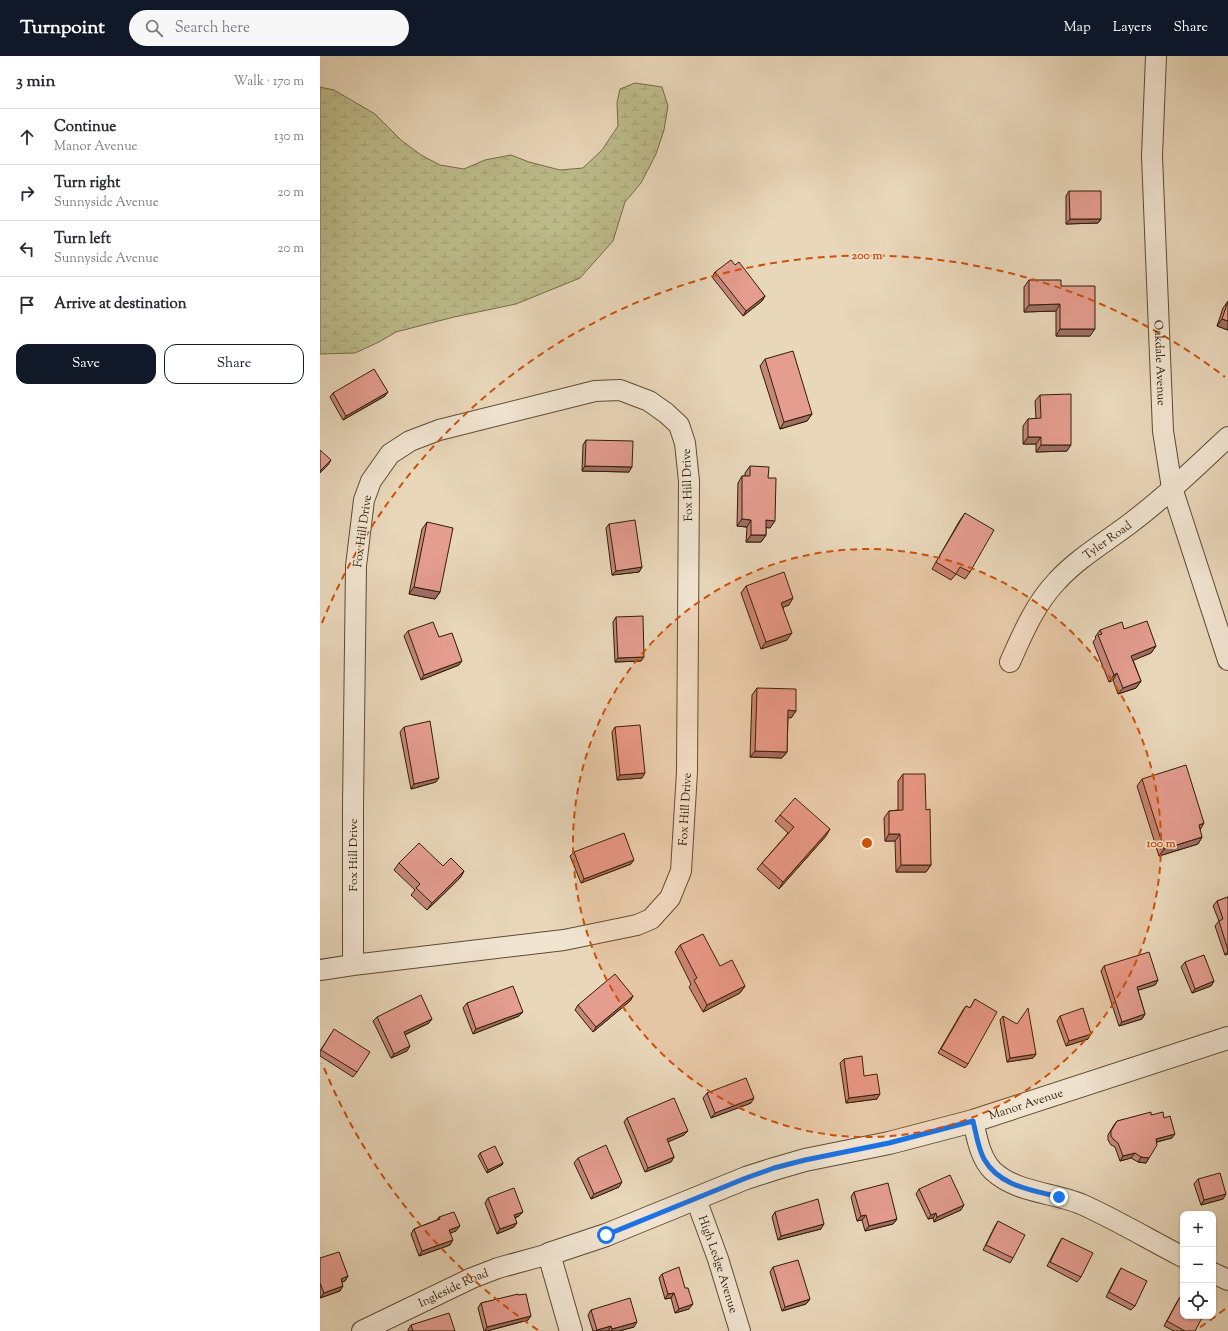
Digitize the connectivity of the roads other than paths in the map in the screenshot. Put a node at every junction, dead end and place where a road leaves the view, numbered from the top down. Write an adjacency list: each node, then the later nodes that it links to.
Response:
1 (1156, 56): 3 (street, Oakdale Avenue)
2 (1228, 437): 3 (street, Tyler Road)
3 (1172, 488): 4 (street, Oakdale Avenue); 5 (street, Tyler Road)
4 (1228, 660)
5 (1010, 662)
6 (353, 965): 6 (street, Fox Hill Drive); 7 (street, Fox Hill Drive)
7 (320, 970)
8 (1228, 1038): 9 (street, Manor Avenue)
9 (973, 1121): 10 (street, Manor Avenue); 12 (street)
10 (696, 1199): 11 (street, Manor Avenue); 18 (street, High Ledge Avenue)
11 (549, 1254): 15 (street, Ingleside Road); 17 (street)
12 (1180, 1255)
13 (1216, 1274): 14 (street)
14 (1228, 1280)
15 (383, 1326): 16 (street, Ingleside Road)
16 (362, 1331)
17 (571, 1331)
18 (740, 1331)

